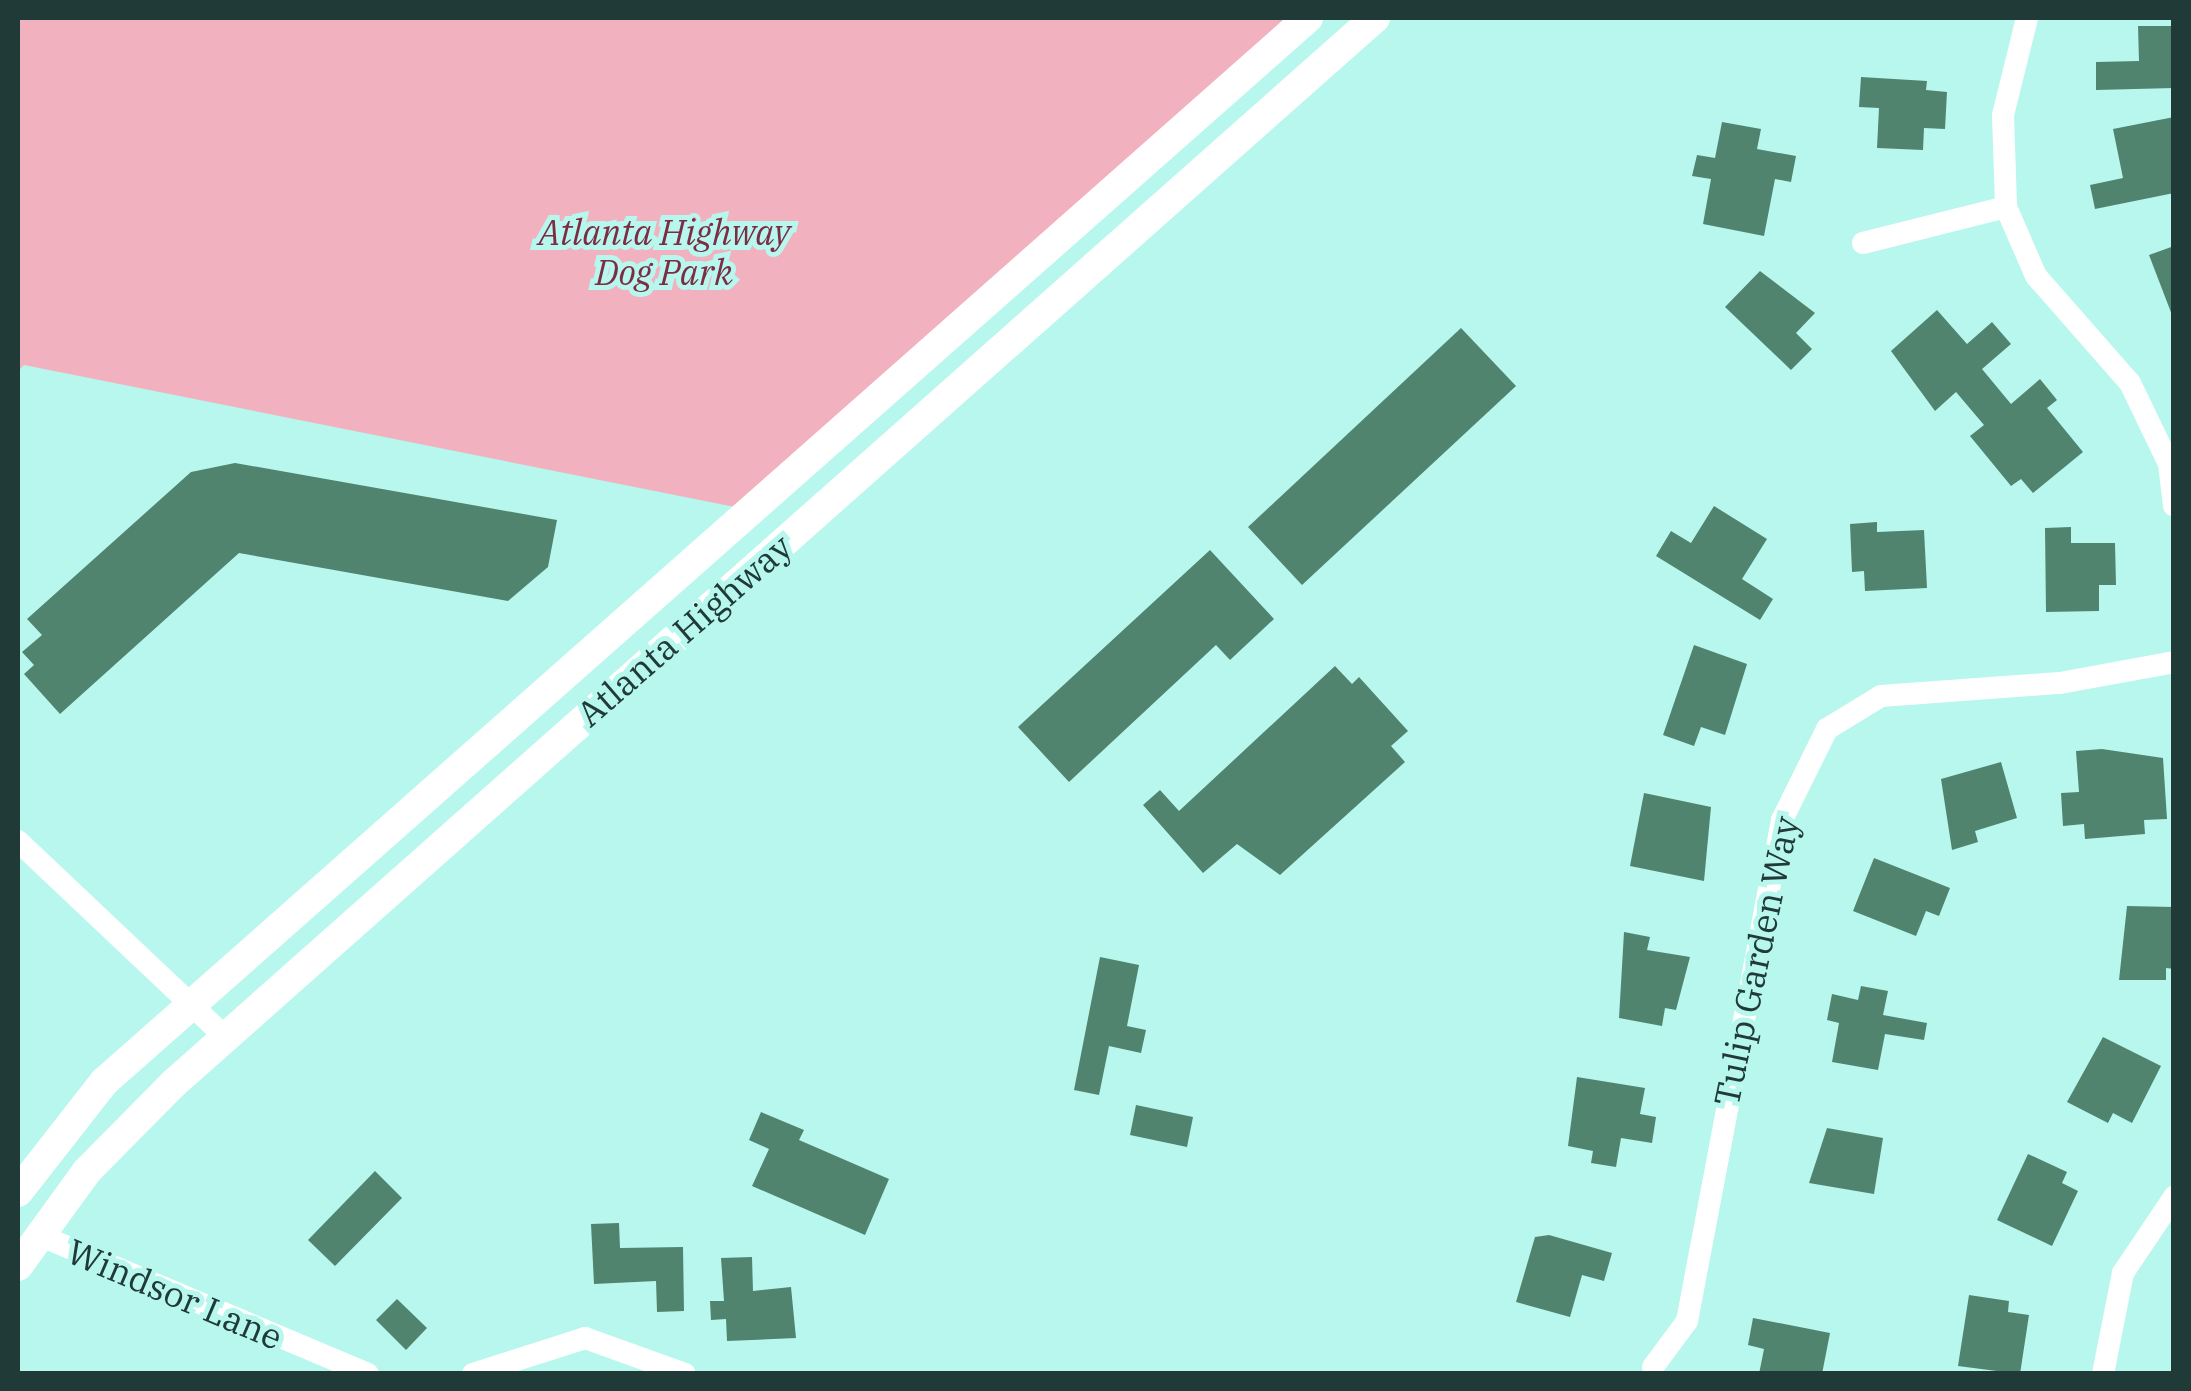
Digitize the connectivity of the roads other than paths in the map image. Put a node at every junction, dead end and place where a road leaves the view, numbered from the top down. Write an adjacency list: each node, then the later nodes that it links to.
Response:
1 (1308, 18): 9 (main road, Atlanta Highway)
2 (1375, 18): 10 (main road, Atlanta Highway)
3 (2027, 18): 4 (street)
4 (2006, 207): 5 (street); 6 (street)
5 (1863, 243)
6 (2174, 506)
7 (2174, 662): 15 (street, Tulip Garden Way)
8 (18, 841): 9 (street)
9 (188, 1009): 10 (street); 11 (main road, Atlanta Highway)
10 (226, 1038): 13 (main road, Atlanta Highway)
11 (18, 1192)
12 (2174, 1197): 19 (street)
13 (39, 1235): 14 (main road, Atlanta Highway); 16 (street, Windsor Lane)
14 (18, 1266)
15 (1653, 1366)
16 (368, 1374)
17 (473, 1374): 18 (street)
18 (685, 1374)
19 (2103, 1374)

